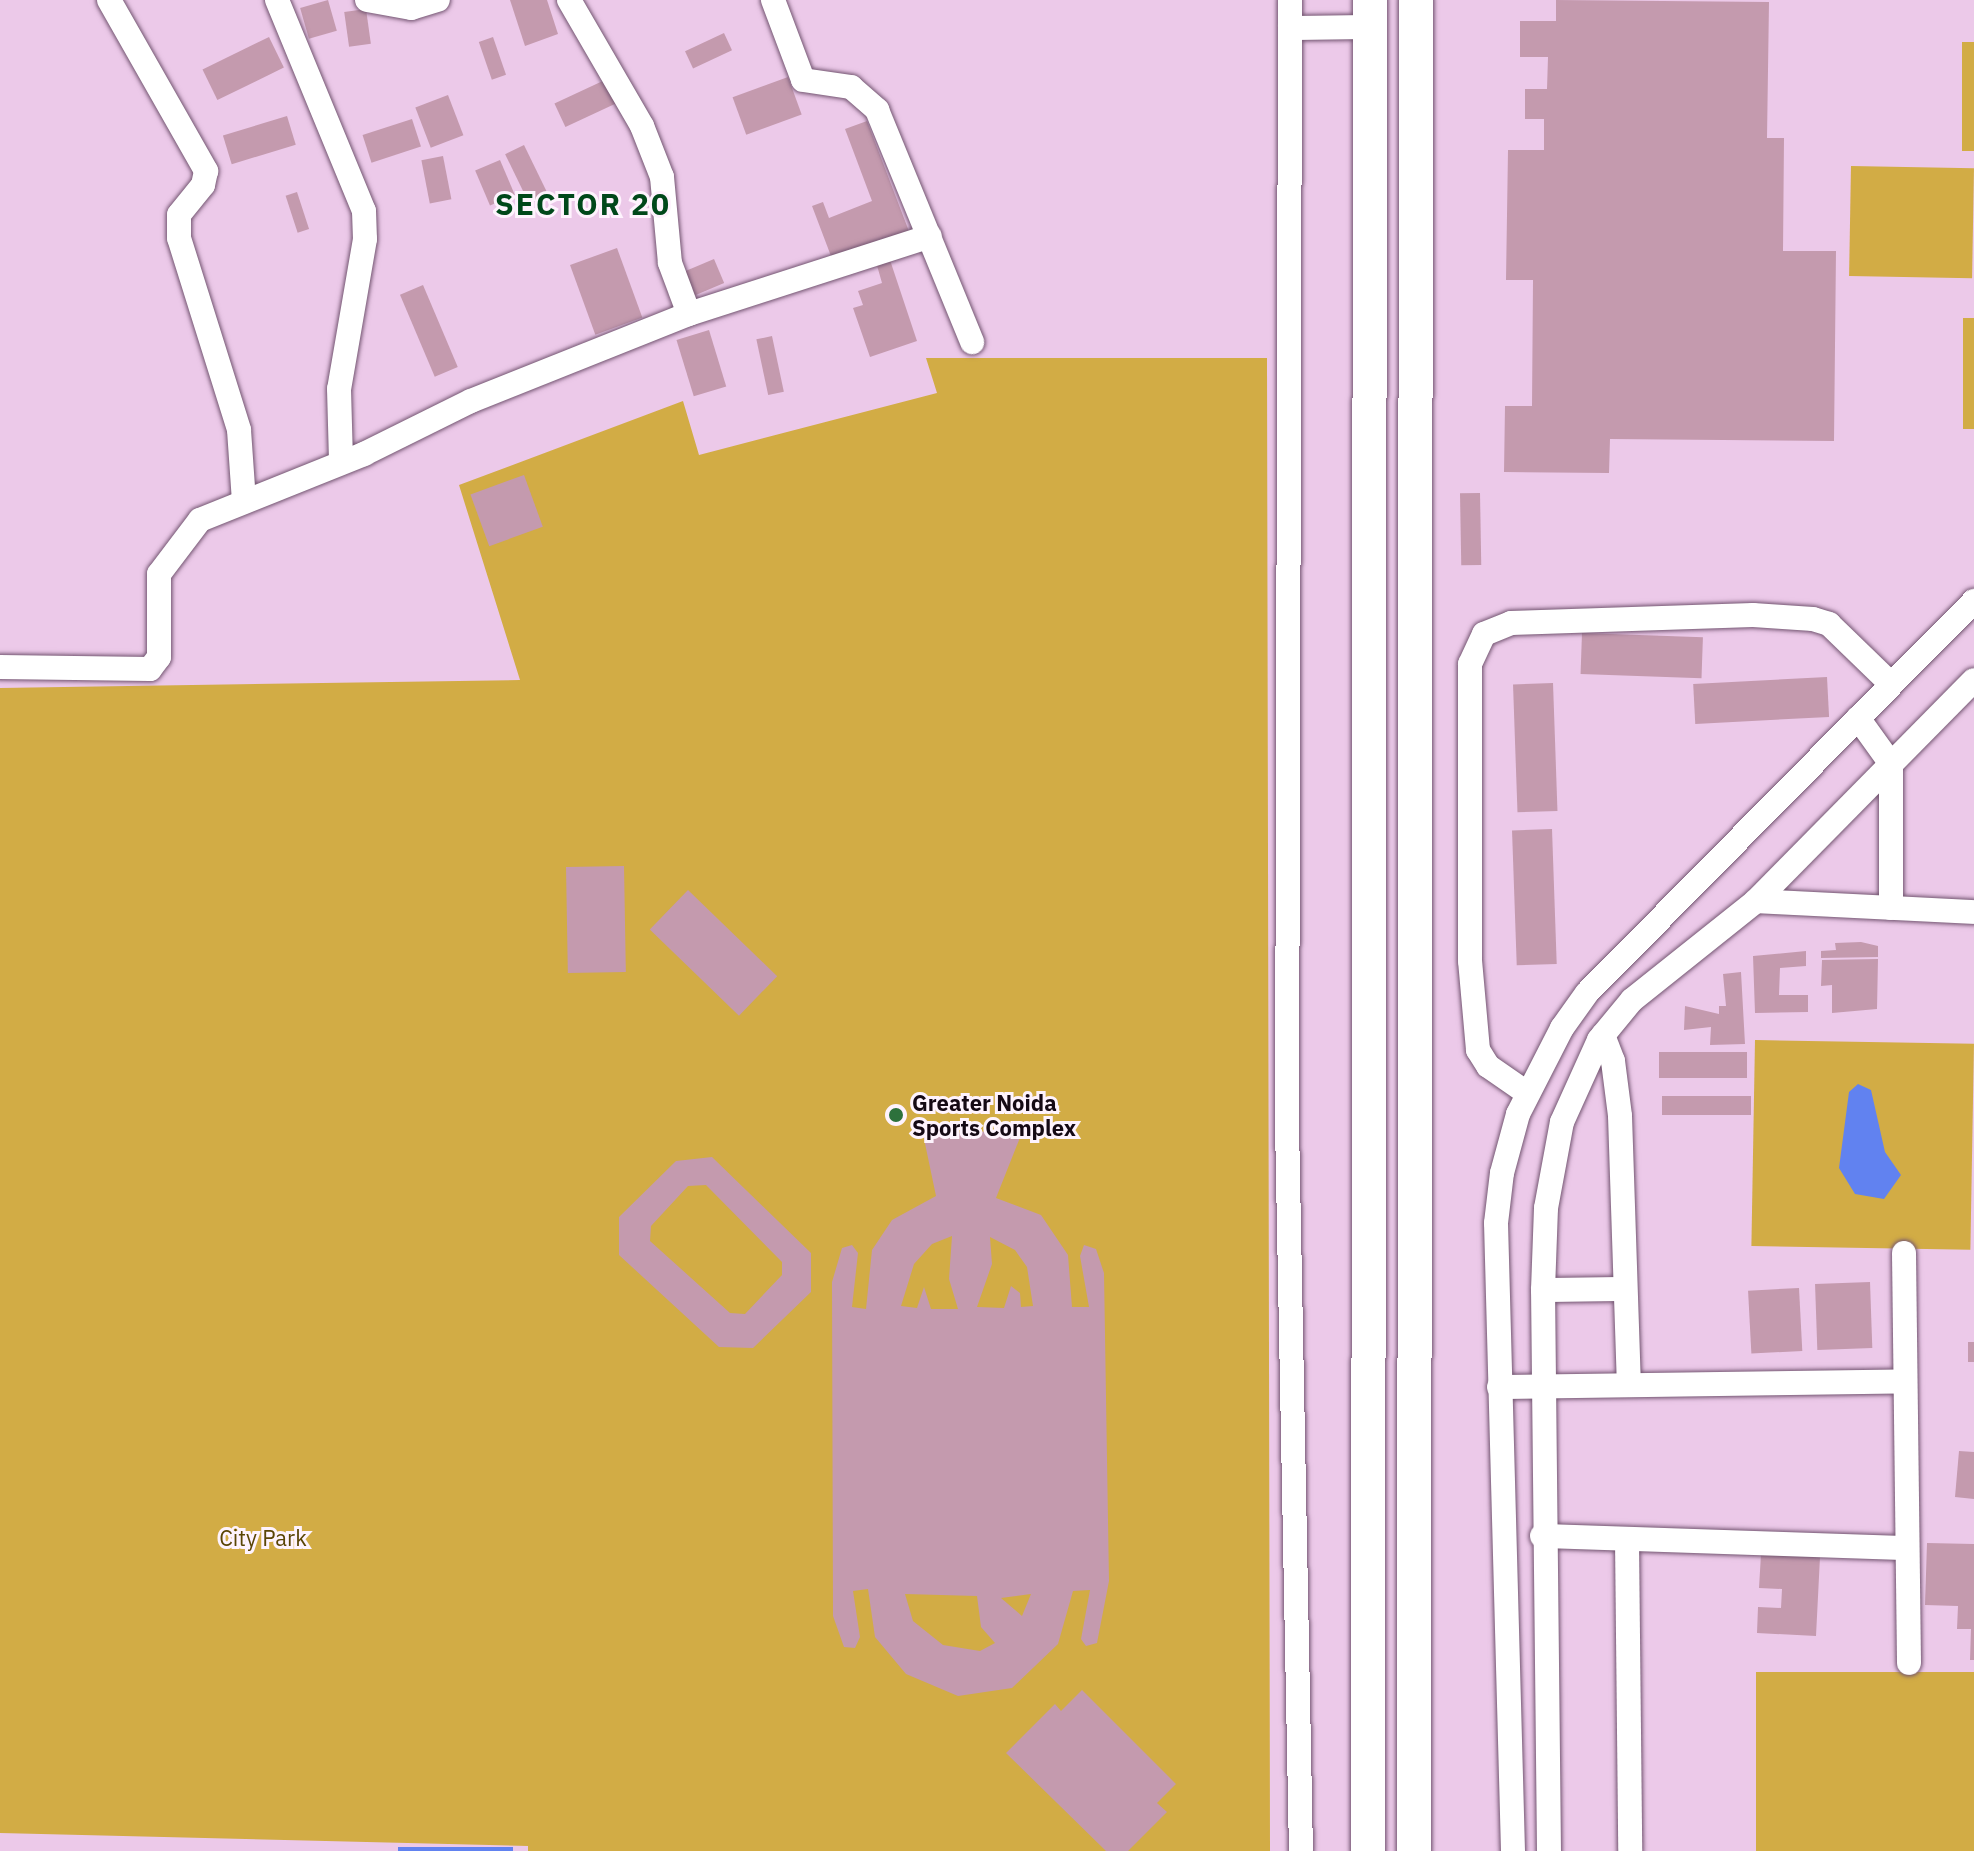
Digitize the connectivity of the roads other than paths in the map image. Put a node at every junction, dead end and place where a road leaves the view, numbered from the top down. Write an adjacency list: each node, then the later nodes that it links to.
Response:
1 (109, 0): 15 (street)
2 (277, 0): 14 (street)
3 (367, 0): 4 (street)
4 (438, 0)
5 (569, 0): 12 (street)
6 (773, 0): 11 (street)
7 (1290, 0): 10 (street)
8 (1416, 0): 40 (street)
9 (1371, 14): 10 (street); 39 (street)
10 (1290, 28): 38 (street)
11 (930, 236): 12 (street); 13 (street)
12 (689, 314): 14 (street)
13 (972, 342)
14 (341, 462): 15 (street)
15 (244, 501): 17 (street)
16 (1974, 601): 19 (street)
17 (0, 667)
18 (1974, 680): 21 (street)
19 (1891, 684): 20 (street); 26 (street)
20 (1858, 718): 21 (street); 26 (street)
21 (1891, 764): 22 (street); 23 (street)
22 (1756, 901): 23 (street); 25 (street)
23 (1891, 908): 24 (street)
24 (1974, 912)
25 (1603, 1035): 28 (street); 29 (street)
26 (1527, 1093): 33 (street)
27 (1904, 1253): 30 (street)
28 (1625, 1289): 29 (street); 31 (street)
29 (1543, 1290): 32 (street)
30 (1904, 1381): 31 (street); 36 (street)
31 (1629, 1382): 32 (street)
32 (1542, 1385): 33 (street); 34 (street)
33 (1499, 1387): 41 (street)
34 (1542, 1536): 35 (street); 42 (street)
35 (1627, 1540): 36 (street); 43 (street)
36 (1906, 1548): 37 (street)
37 (1909, 1663)
38 (1301, 1851)
39 (1368, 1851)
40 (1414, 1851)
41 (1513, 1851)
42 (1549, 1851)
43 (1630, 1851)

